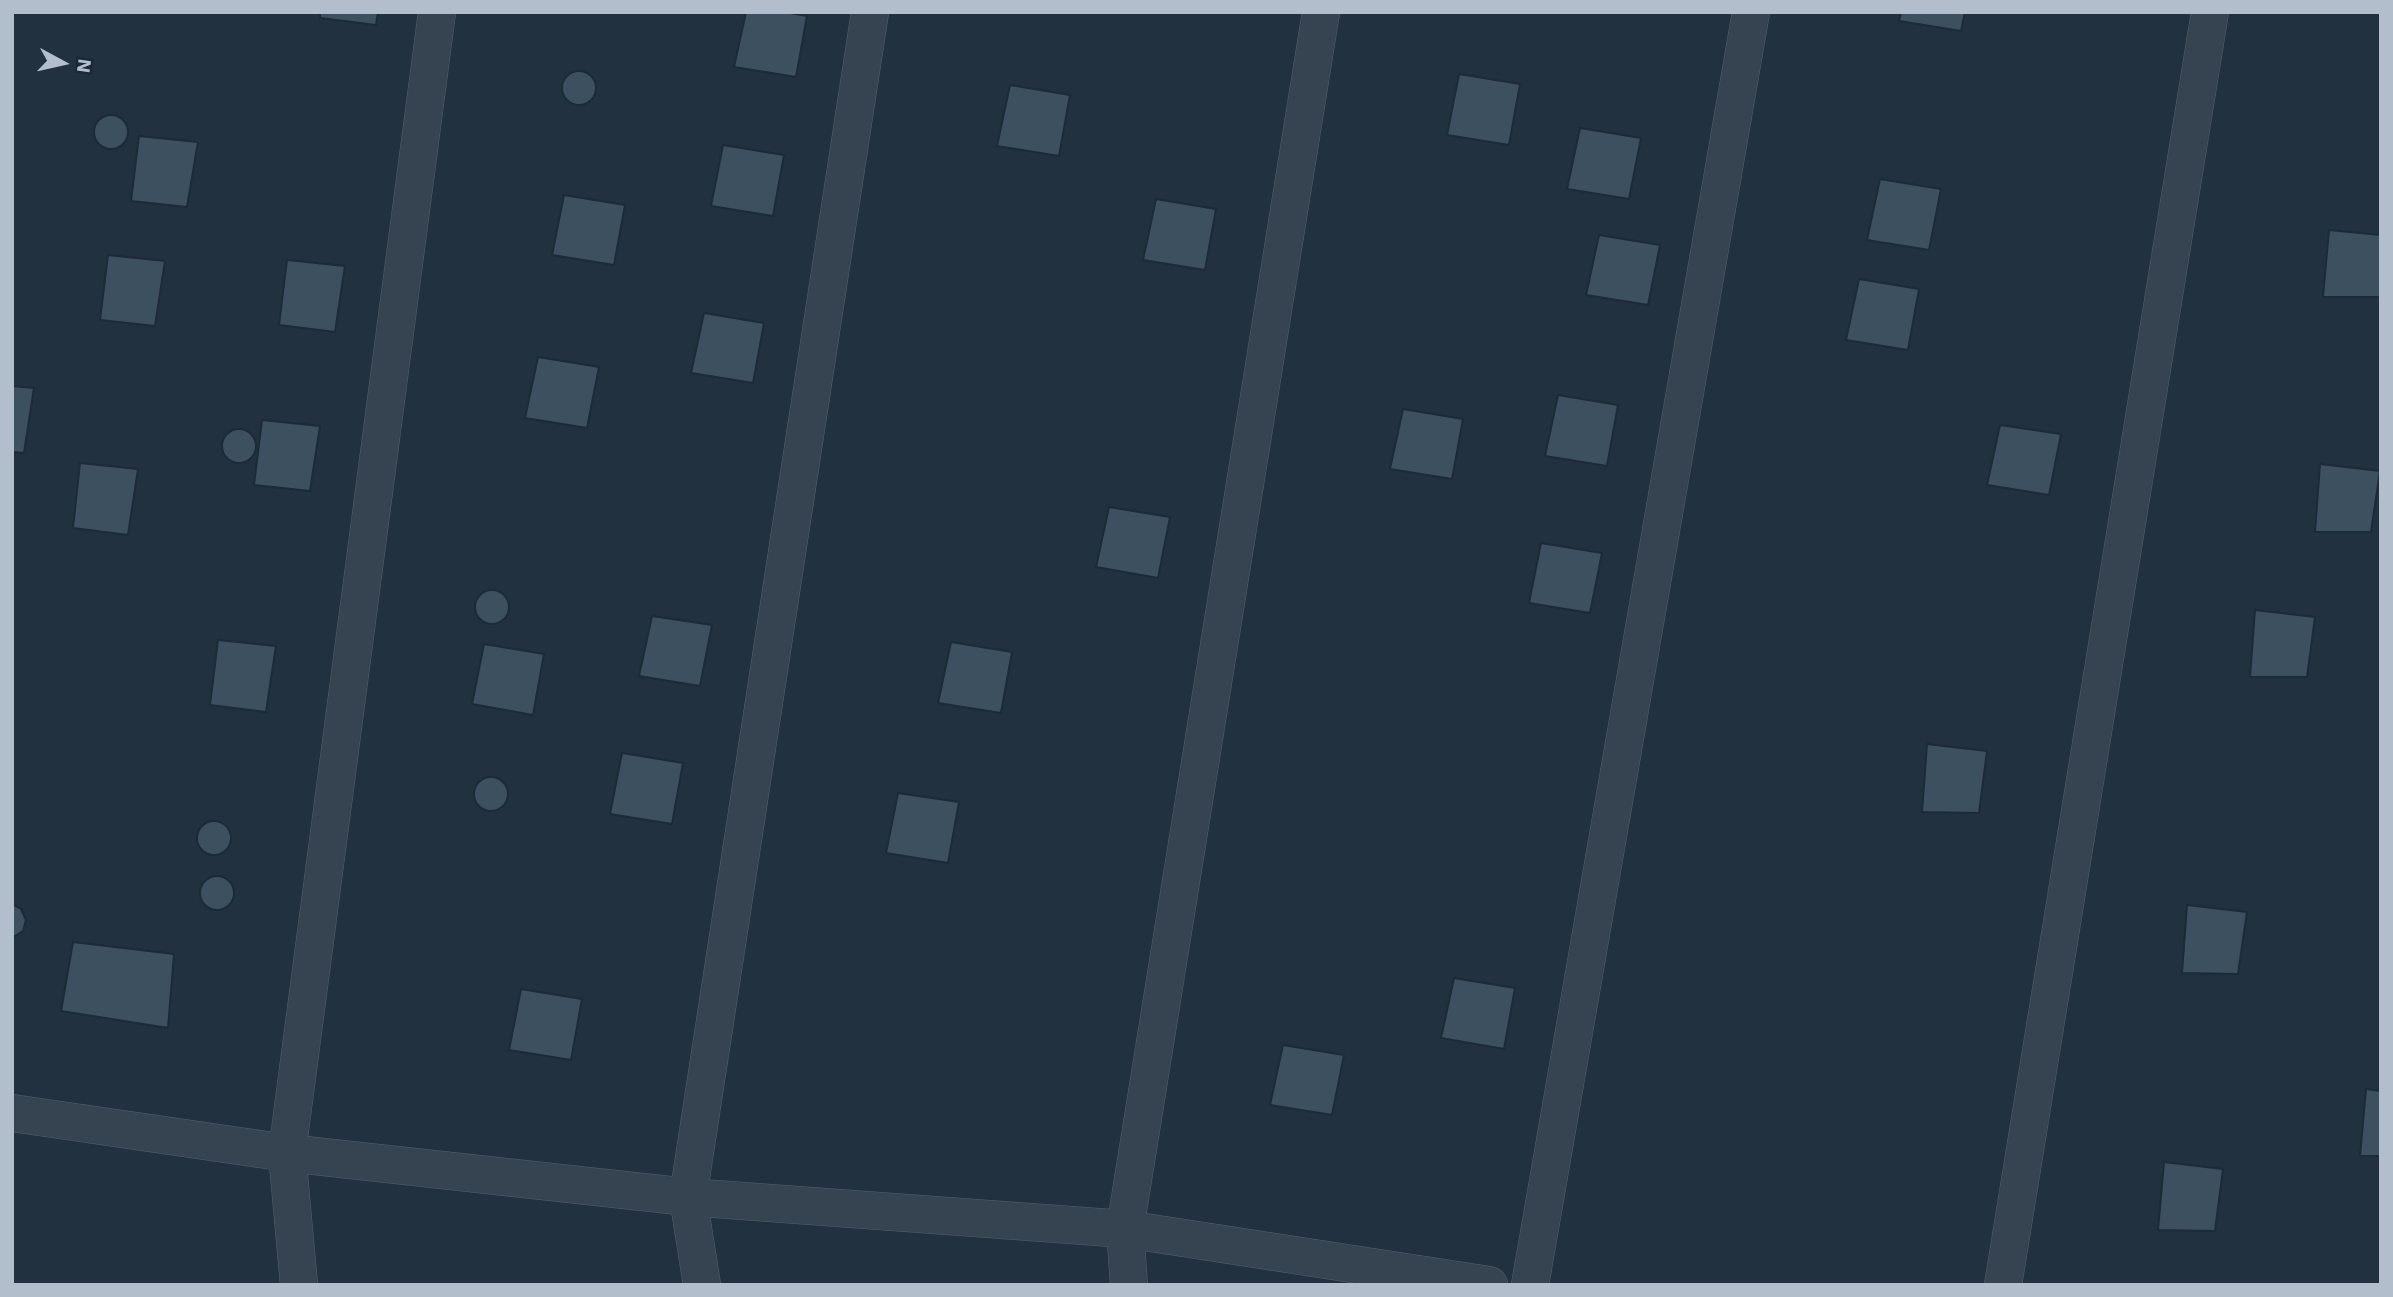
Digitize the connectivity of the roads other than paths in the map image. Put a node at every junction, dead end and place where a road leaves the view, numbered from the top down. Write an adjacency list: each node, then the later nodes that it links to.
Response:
1 (437, 12): 7 (street)
2 (870, 12): 8 (street)
3 (1321, 12): 9 (street)
4 (1751, 12): 14 (street)
5 (2210, 12): 15 (street)
6 (12, 1113): 7 (street)
7 (287, 1153): 8 (street); 10 (street)
8 (688, 1197): 9 (street); 11 (street)
9 (1125, 1229): 12 (street); 13 (street)
10 (299, 1285)
11 (702, 1285)
12 (1129, 1285)
13 (1489, 1285)
14 (1530, 1285)
15 (2003, 1285)

